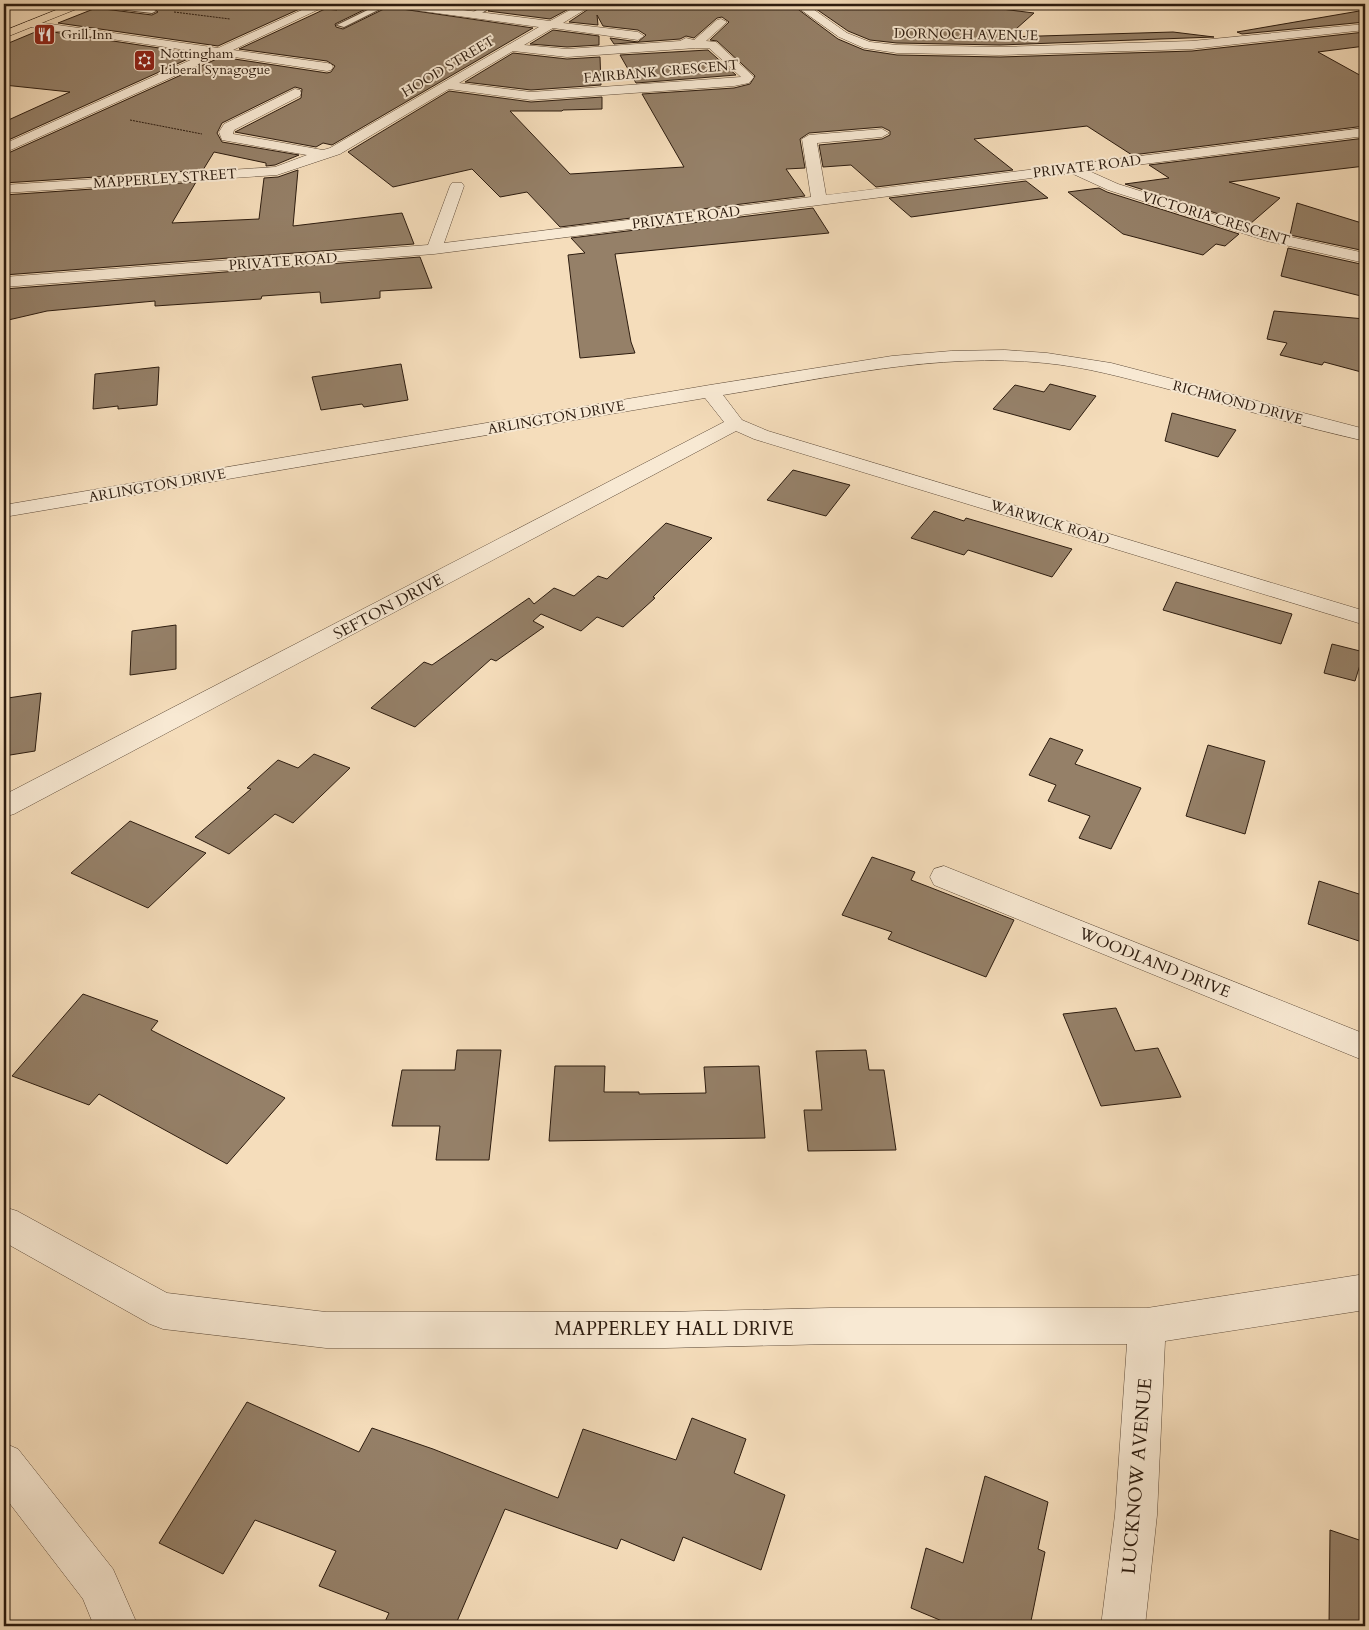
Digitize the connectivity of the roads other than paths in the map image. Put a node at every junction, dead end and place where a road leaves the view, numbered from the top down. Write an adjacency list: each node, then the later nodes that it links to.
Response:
1 (74, 4): 16 (highway)
2 (92, 4): 11 (lane)
3 (324, 4): 23 (street)
4 (386, 4): 18 (lane)
5 (392, 4): 12 (street)
6 (492, 4): 13 (lane)
7 (589, 4): 17 (street, HOOD STREET)
8 (799, 4): 19 (street, DORNOCH AVENUE)
9 (1018, 4): 10 (street)
10 (1104, 4)
11 (152, 11)
12 (460, 12): 13 (street); 14 (street)
13 (474, 14): 17 (street)
14 (444, 21)
15 (721, 22): 21 (street)
16 (30, 24): 20 (highway); 23 (street)
17 (550, 24): 21 (street); 22 (street, HOOD STREET)
18 (341, 25)
19 (1365, 27)
20 (5, 34)
21 (696, 44): 22 (street, FAIRBANK CRESCENT); 25 (street, FAIRBANK CRESCENT)
22 (511, 47): 25 (street, HOOD STREET)
23 (219, 52): 24 (street); 29 (street)
24 (327, 67)
25 (446, 85): 30 (street, HOOD STREET)
26 (295, 93): 30 (street)
27 (1365, 132): 31 (street, PRIVATE ROAD)
28 (882, 133): 34 (street)
29 (4, 149)
30 (322, 154): 33 (street, MAPPERLEY STREET)
31 (1069, 168): 34 (street, PRIVATE ROAD); 36 (street, VICTORIA CRESCENT)
32 (457, 186): 35 (street)
33 (4, 189)
34 (819, 200): 35 (street, PRIVATE ROAD)
35 (434, 249): 37 (street, PRIVATE ROAD)
36 (1365, 258)
37 (4, 282)
38 (1111, 369): 39 (street, ARLINGTON DRIVE); 41 (street, RICHMOND DRIVE)
39 (710, 391): 40 (street); 42 (street, ARLINGTON DRIVE)
40 (735, 424): 43 (street, WARWICK ROAD); 44 (street, SEFTON DRIVE)
41 (1365, 435)
42 (4, 511)
43 (1365, 618)
44 (4, 807)
45 (944, 877): 46 (street, WOODLAND DRIVE)
46 (1365, 1048)
47 (4, 1224): 49 (street, MAPPERLEY HALL DRIVE)
48 (1365, 1292): 49 (street, MAPPERLEY HALL DRIVE)
49 (1147, 1326): 52 (street, LUCKNOW AVENUE)
50 (4, 1463): 51 (street)
51 (116, 1626)
52 (1122, 1626)

